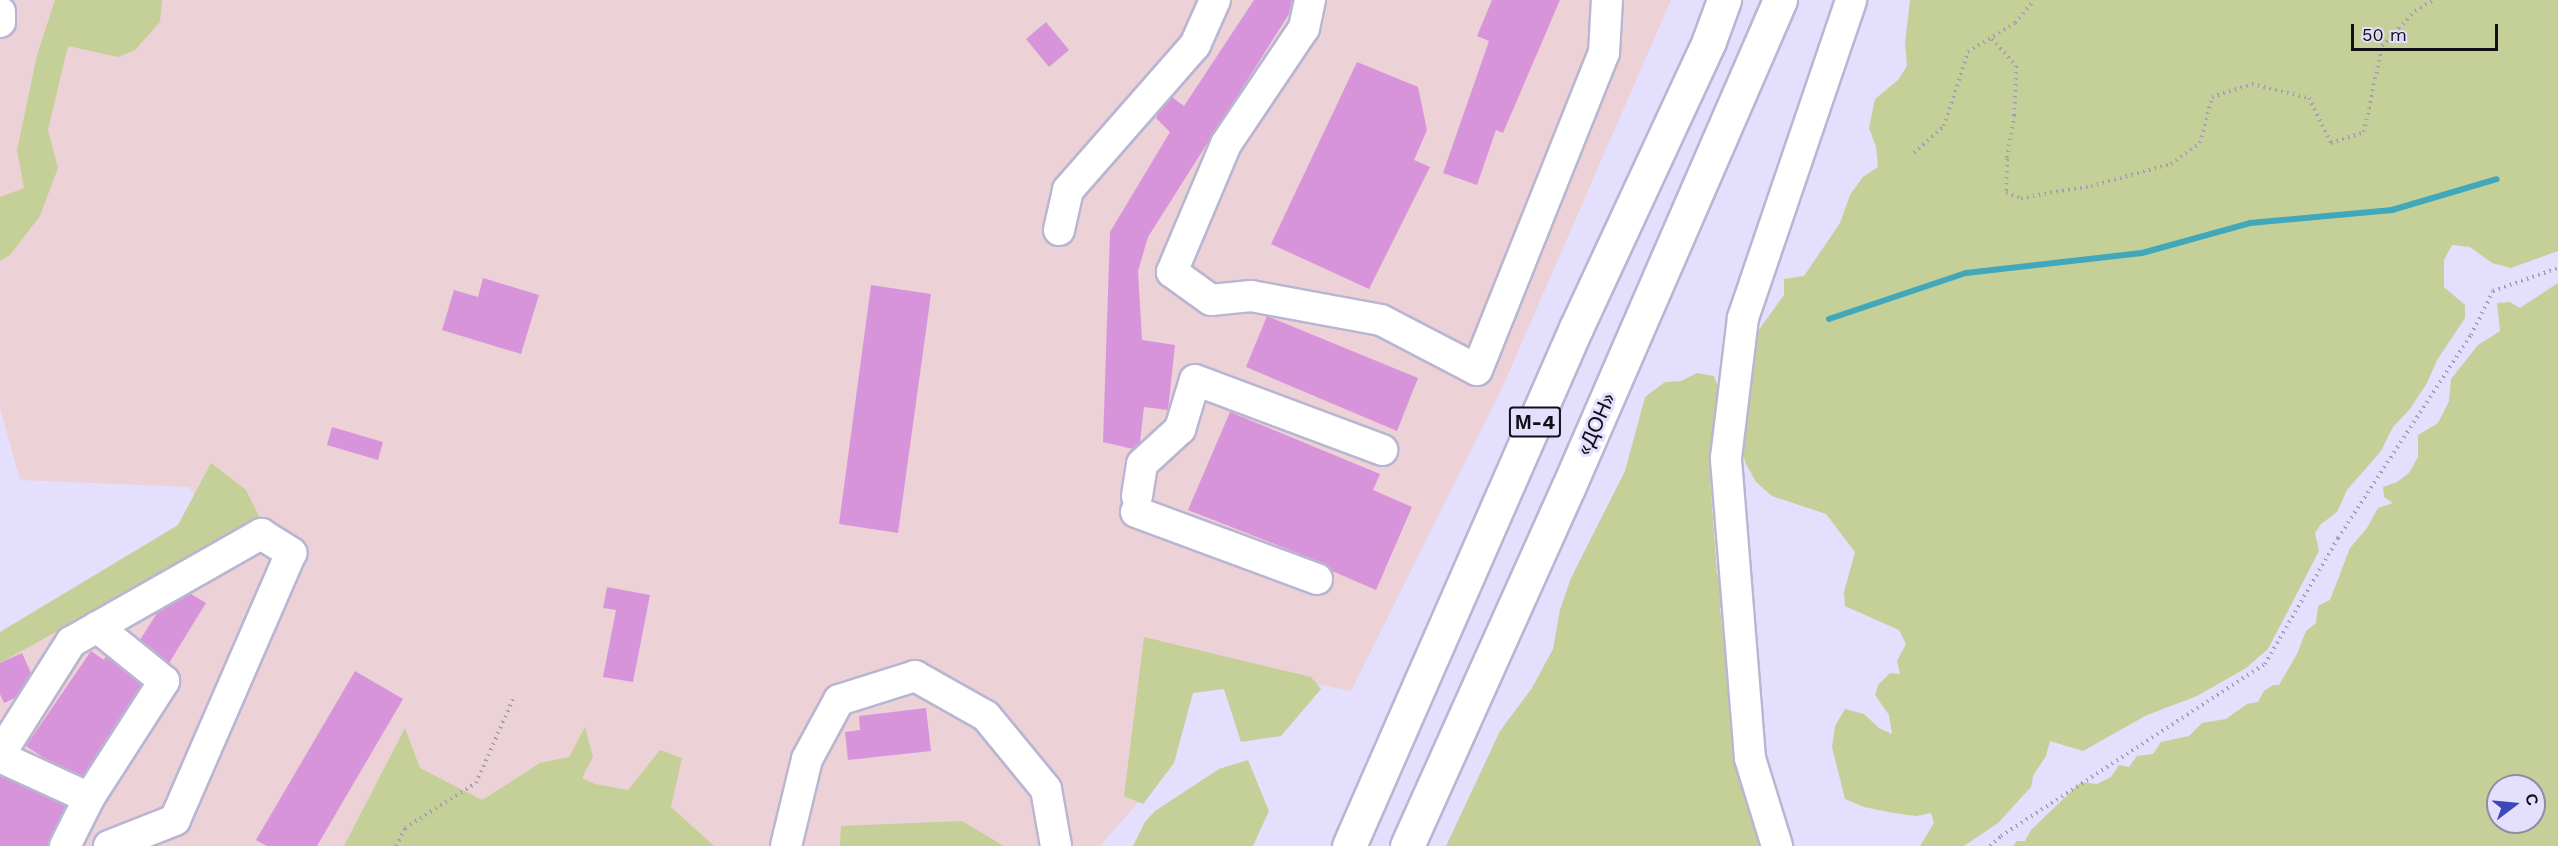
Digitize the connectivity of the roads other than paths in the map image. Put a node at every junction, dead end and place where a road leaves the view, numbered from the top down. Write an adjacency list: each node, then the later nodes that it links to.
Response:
1 (1215, 0): 9 (street)
2 (1310, 0): 3 (street)
3 (1607, 0)
4 (1724, 0): 19 (highway, М-4)
5 (1780, 0): 20 (highway, «ДОН» / М-4)
6 (1851, 0): 21 (street)
7 (0, 12): 8 (street)
8 (0, 22)
9 (1059, 230)
10 (1382, 450): 11 (street)
11 (1317, 579)
12 (97, 627): 13 (street); 14 (street); 16 (street)
13 (0, 756): 14 (street)
14 (89, 798): 15 (street)
15 (65, 846)
16 (109, 846)
17 (786, 846): 18 (street)
18 (1056, 846)
19 (1349, 846)
20 (1407, 846)
21 (1777, 846)

